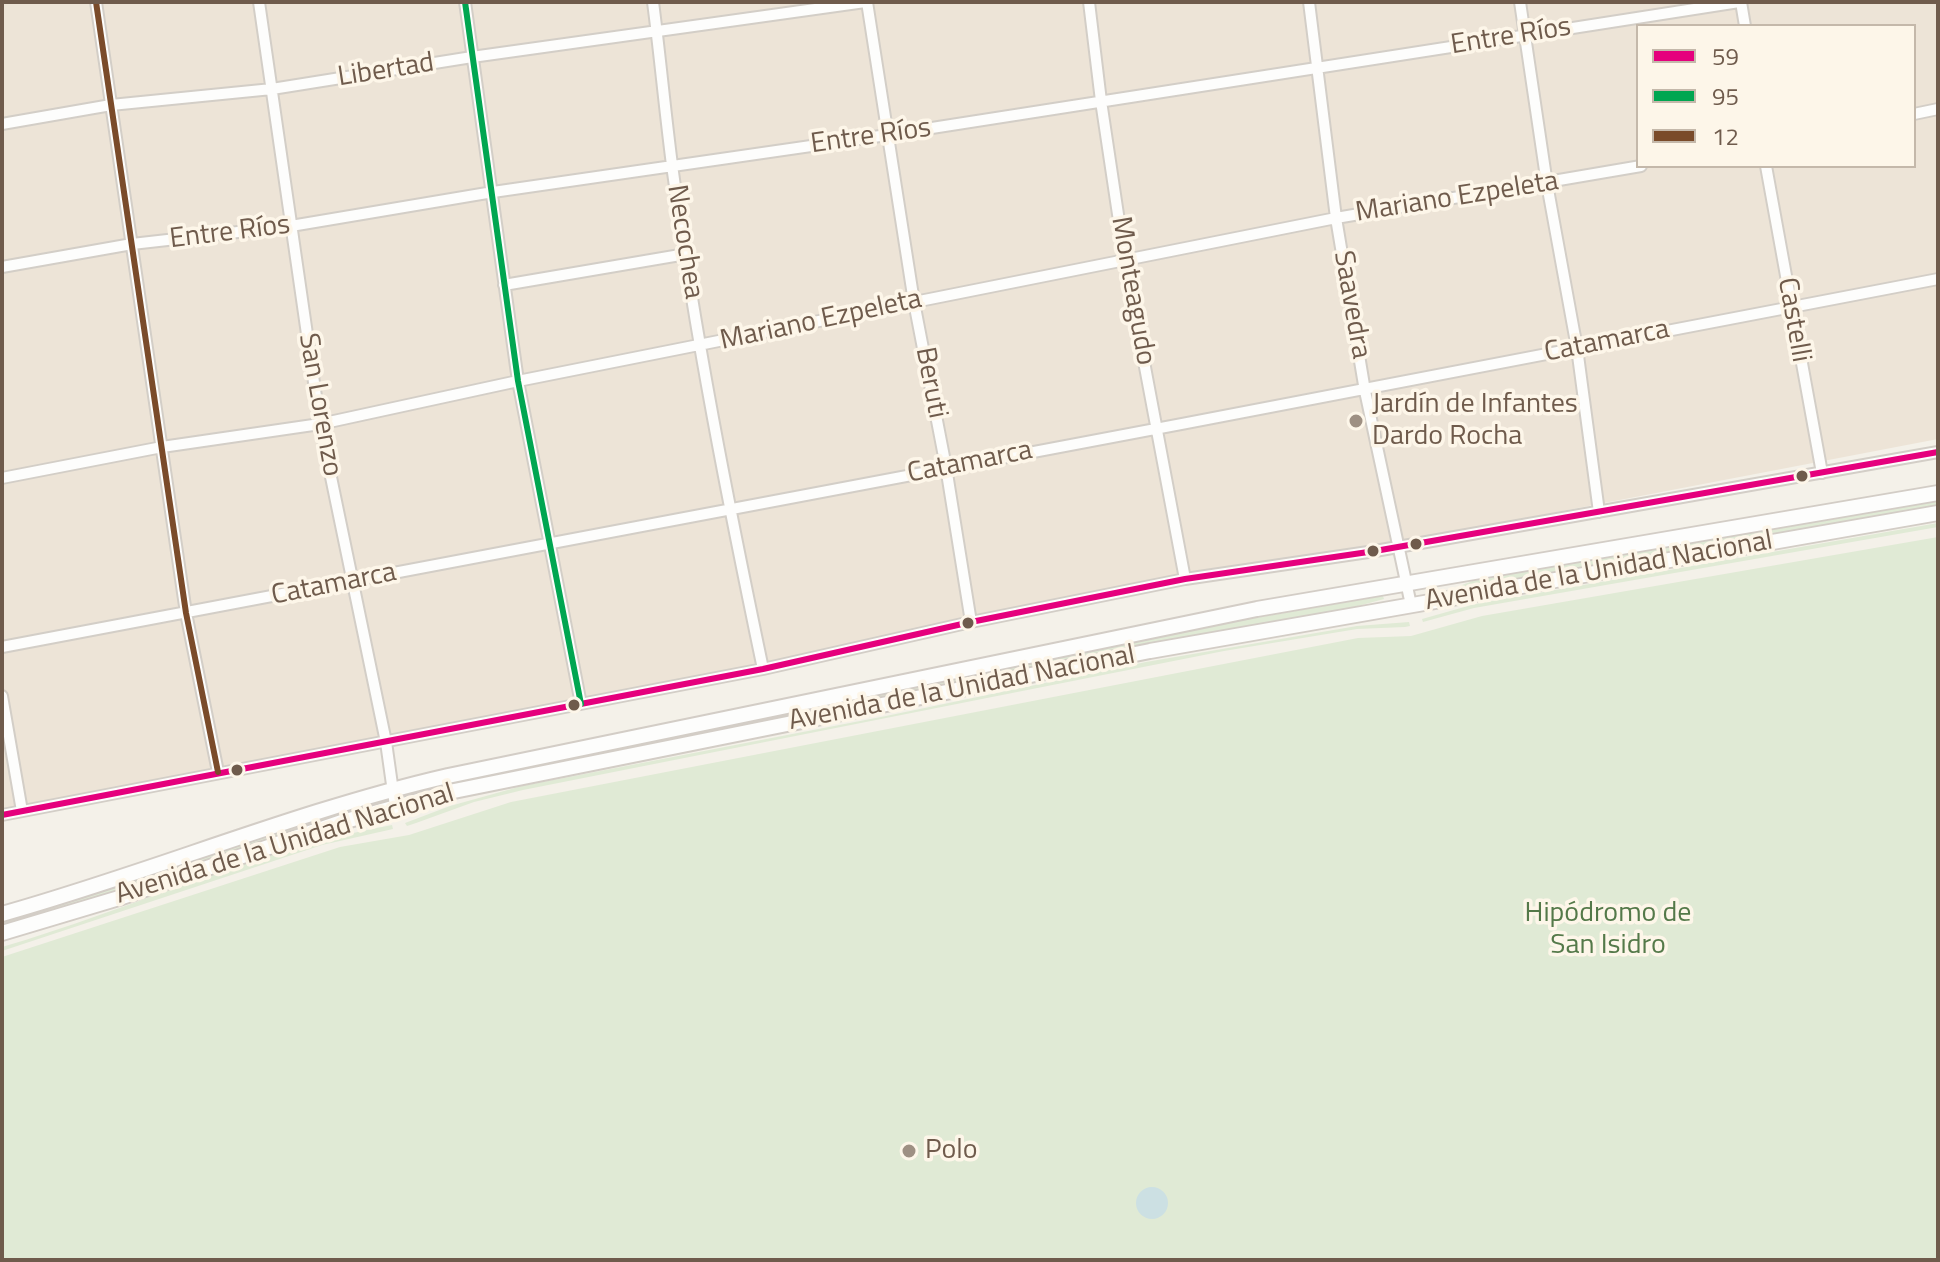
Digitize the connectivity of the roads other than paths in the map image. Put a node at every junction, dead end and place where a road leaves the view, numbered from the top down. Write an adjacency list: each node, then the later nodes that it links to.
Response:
1 (96, 2): 17 (street)
2 (259, 2): 15 (street, San Lorenzo)
3 (465, 2): 13 (street)
4 (653, 2): 11 (street, Necochea)
5 (866, 2): 11 (street, Libertad); 21 (street, Beruti)
6 (1089, 2): 16 (street, Monteagudo)
7 (1309, 2): 14 (street, Saavedra)
8 (1520, 2): 12 (street)
9 (1740, 2): 10 (street); 12 (street, Entre Ríos)
10 (1745, 24)
11 (657, 31): 13 (street, Libertad); 22 (street, Necochea)
12 (1524, 36): 14 (street, Entre Ríos); 25 (street)
13 (472, 57): 15 (street, Libertad); 26 (street)
14 (1317, 68): 16 (street, Entre Ríos); 27 (street, Saavedra)
15 (272, 89): 17 (street, Libertad); 28 (street, San Lorenzo)
16 (1101, 101): 21 (street, Entre Ríos); 31 (street, Monteagudo)
17 (111, 105): 20 (street, Libertad); 29 (street)
18 (1938, 109): 19 (street)
19 (1916, 114)
20 (2, 124)
21 (887, 135): 22 (street, Entre Ríos); 35 (street, Beruti)
22 (672, 165): 26 (street, Entre Ríos); 30 (street, Necochea)
23 (1636, 167): 25 (street, Mariano Ezpeleta)
24 (1766, 168): 36 (street, Castelli)
25 (1547, 184): 27 (street, Mariano Ezpeleta); 38 (street)
26 (493, 192): 28 (street, Entre Ríos); 34 (street)
27 (1336, 218): 31 (street, Mariano Ezpeleta); 40 (street, Saavedra)
28 (291, 226): 29 (street, Entre Ríos); 41 (street, San Lorenzo)
29 (132, 244): 32 (street, Entre Ríos); 43 (street)
30 (686, 254): 34 (street); 37 (street, Necochea)
31 (1125, 261): 35 (street, Mariano Ezpeleta); 42 (street, Monteagudo)
32 (2, 267)
33 (1938, 279): 36 (street, Catamarca)
34 (504, 285): 39 (street)
35 (914, 302): 37 (street, Mariano Ezpeleta); 45 (street, Beruti)
36 (1790, 308): 38 (street, Catamarca); 46 (street, Castelli)
37 (700, 346): 39 (street, Mariano Ezpeleta); 49 (street, Necochea)
38 (1577, 348): 40 (street, Catamarca); 50 (street)
39 (518, 381): 41 (street, Mariano Ezpeleta); 52 (street)
40 (1365, 391): 42 (street, Catamarca); 53 (street, Saavedra)
41 (320, 424): 43 (street, Mariano Ezpeleta); 55 (street, San Lorenzo)
42 (1158, 427): 45 (street, Catamarca); 54 (street, Monteagudo)
43 (162, 447): 47 (street, Mariano Ezpeleta); 58 (street)
44 (1938, 452): 46 (street)
45 (946, 467): 49 (street, Catamarca); 59 (street, Beruti)
46 (1822, 473): 50 (street)
47 (2, 478)
48 (1938, 493): 56 (main road, Avenida de la Unidad Nacional)
49 (730, 509): 52 (street, Catamarca); 61 (street, Necochea)
50 (1599, 512): 53 (street)
51 (1938, 513): 57 (main road, Avenida de la Unidad Nacional)
52 (551, 543): 55 (street, Catamarca); 63 (street)
53 (1398, 547): 54 (street); 56 (street, Saavedra)
54 (1185, 579): 59 (street)
55 (352, 582): 58 (street, Catamarca); 64 (street, San Lorenzo)
56 (1406, 585): 57 (street, Saavedra); 66 (main road, Avenida de la Unidad Nacional)
57 (1411, 605): 67 (main road, Avenida de la Unidad Nacional)
58 (186, 613): 60 (street, Catamarca); 65 (street)
59 (971, 622): 61 (street)
60 (2, 647)
61 (763, 669): 63 (street)
62 (2, 696): 68 (street)
63 (581, 704): 64 (street)
64 (386, 742): 65 (street); 66 (street, San Lorenzo)
65 (218, 772): 68 (street)
66 (392, 789): 67 (street, San Lorenzo); 70 (main road, Avenida de la Unidad Nacional)
67 (395, 806): 71 (main road, Avenida de la Unidad Nacional)
68 (22, 811): 69 (street)
69 (2, 815)
70 (2, 914)
71 (2, 933)

